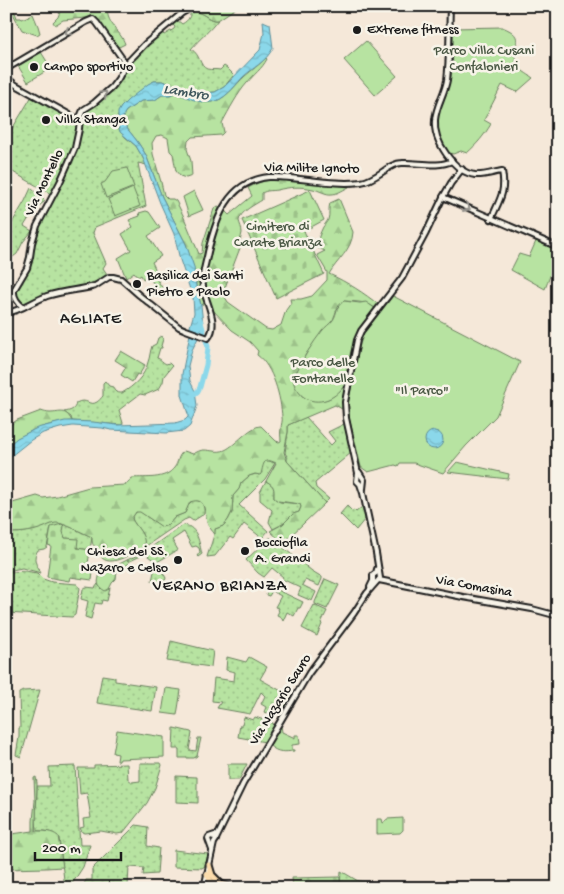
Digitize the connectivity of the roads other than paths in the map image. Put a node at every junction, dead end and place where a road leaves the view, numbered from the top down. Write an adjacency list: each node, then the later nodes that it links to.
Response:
1 (194, 6): 3 (street)
2 (450, 6): 7 (street)
3 (126, 64): 4 (street, one-way to 4); 6 (street, one-way to 3)
4 (6, 68)
5 (6, 77): 6 (street)
6 (79, 120): 12 (street, Via Montello)
7 (452, 161): 8 (street); 12 (street, Via Milite Ignoto)
8 (462, 169): 9 (street); 10 (street)
9 (443, 197): 10 (street, one-way to 10); 14 (street)
10 (491, 218): 11 (street)
11 (558, 247)
12 (23, 307): 13 (street)
13 (6, 313)
14 (377, 577): 15 (street, Via Comasina); 16 (street, Via Nazario Sauro)
15 (558, 616)
16 (210, 865): 17 (highway)
17 (209, 877): 18 (highway); 19 (street)
18 (220, 884): 20 (highway); 21 (highway)
19 (204, 888)
20 (210, 888)
21 (235, 888)

